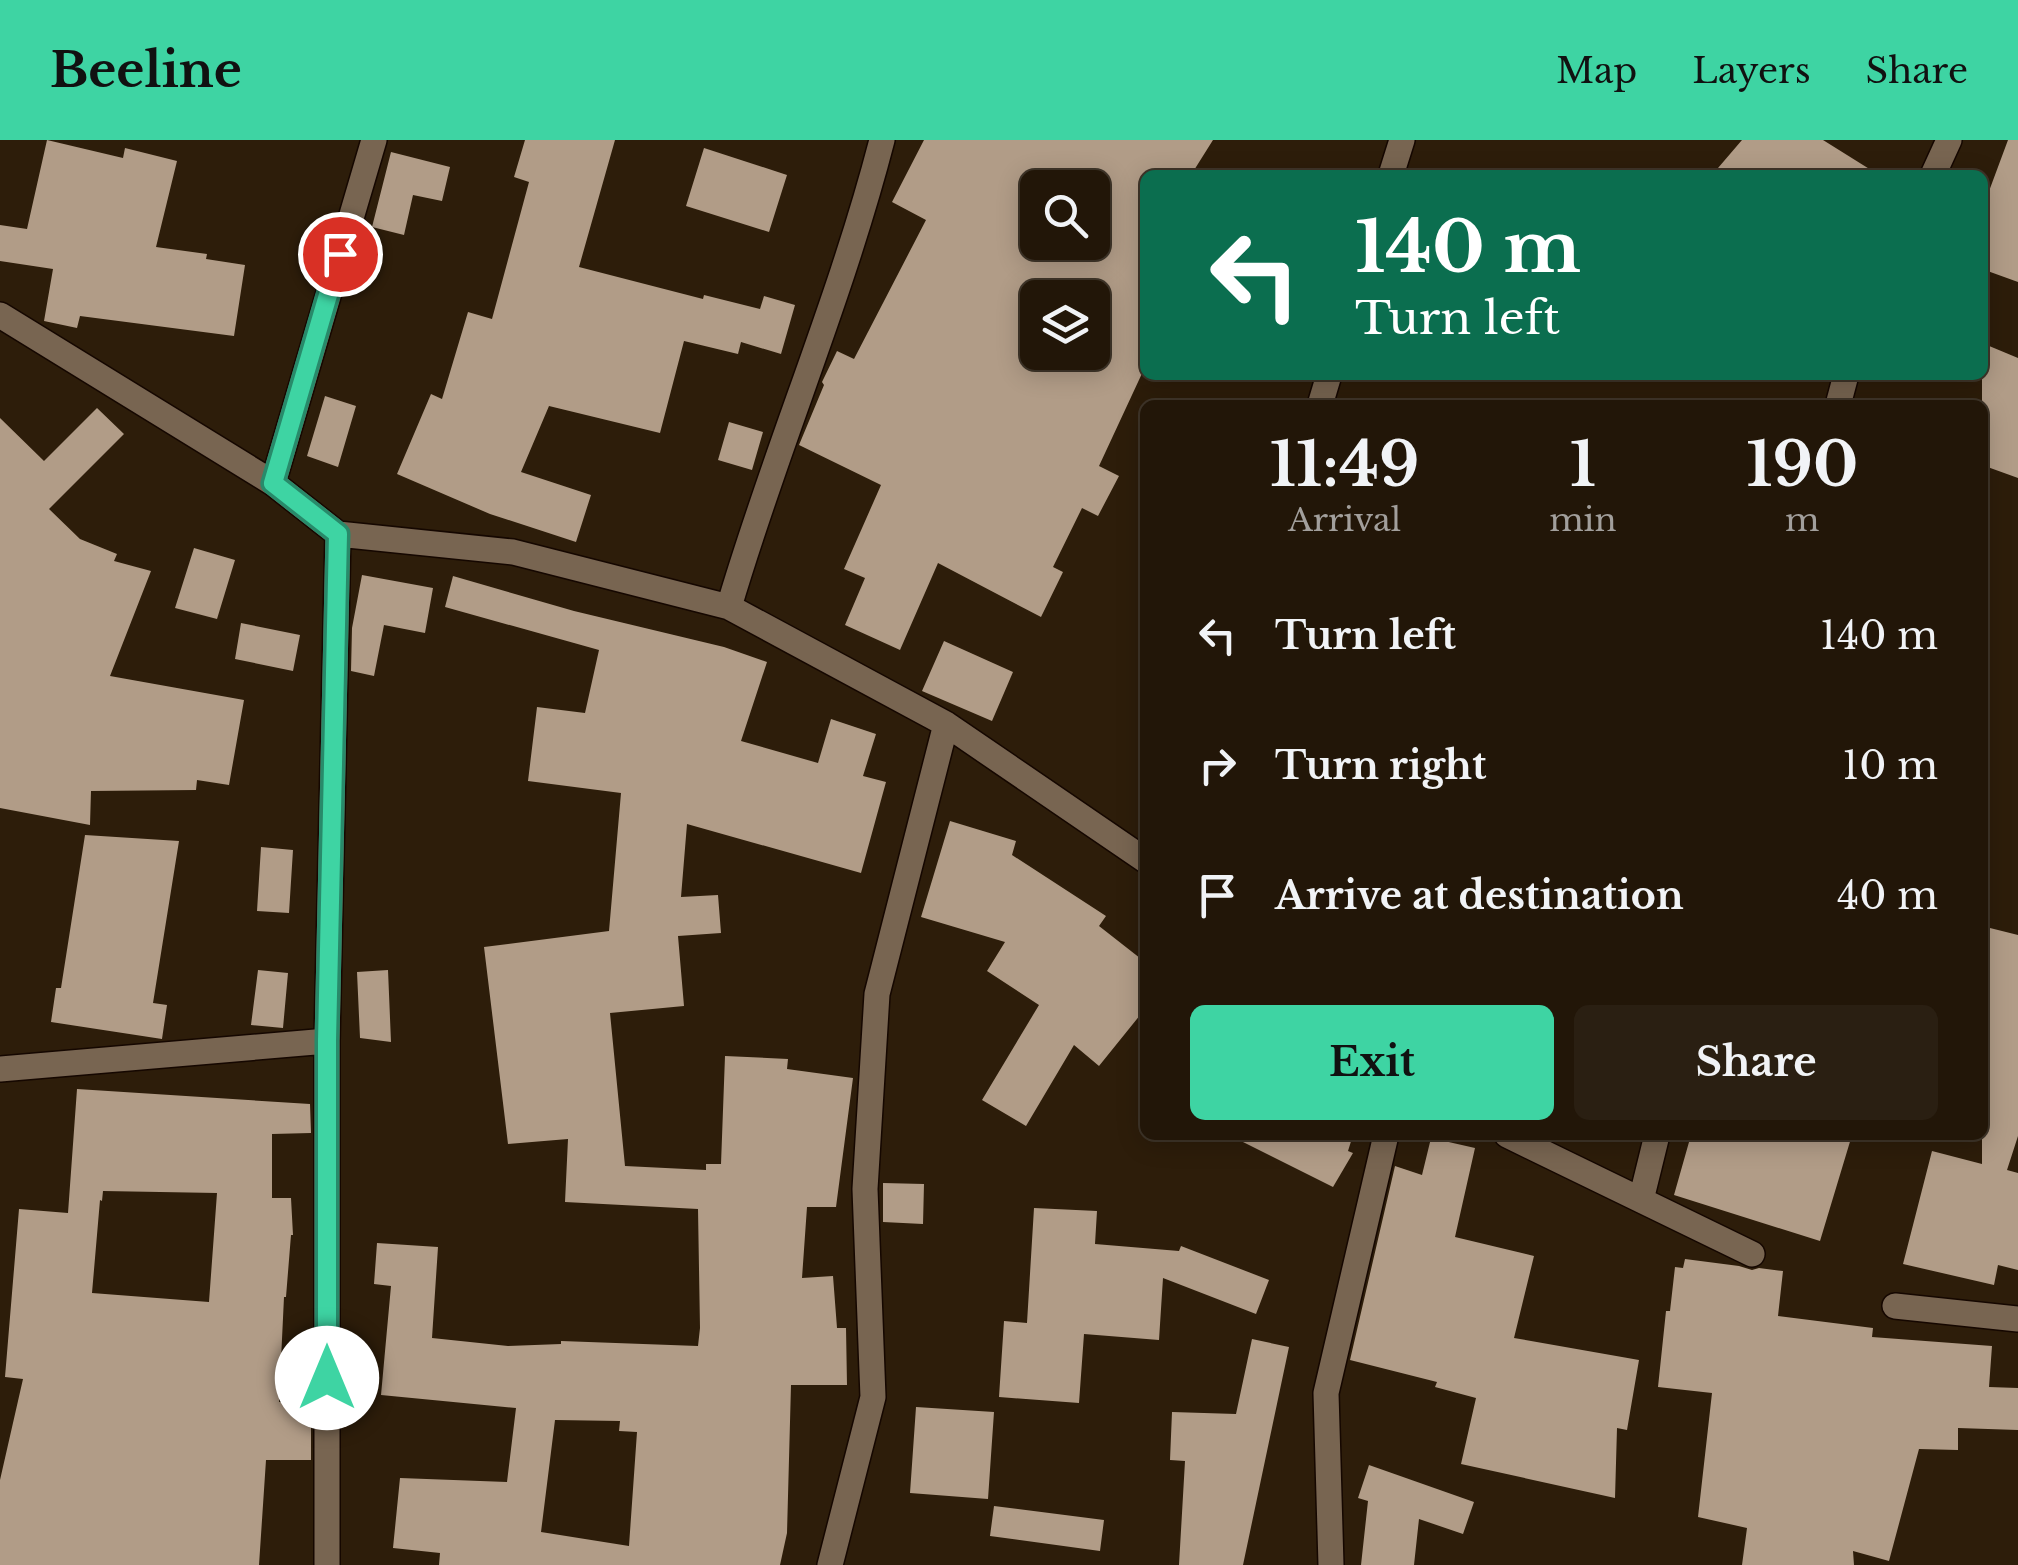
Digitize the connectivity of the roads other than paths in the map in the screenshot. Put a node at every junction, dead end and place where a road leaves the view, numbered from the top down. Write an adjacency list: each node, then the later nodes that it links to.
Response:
1 (374, 140): 8 (street)
2 (882, 140): 10 (street)
3 (1402, 140): 5 (street)
4 (1949, 140): 6 (street)
5 (1393, 170)
6 (1936, 170)
7 (0, 314): 8 (street)
8 (273, 483): 9 (street)
9 (338, 534): 10 (street); 13 (street)
10 (729, 607): 11 (street)
11 (946, 724): 12 (street); 23 (street)
12 (1140, 857)
13 (327, 1041): 14 (street); 22 (street)
14 (0, 1069)
15 (1385, 1140): 24 (street)
16 (1517, 1140): 18 (street)
17 (1656, 1140): 18 (street)
18 (1640, 1200): 19 (street)
19 (1752, 1254)
20 (1895, 1306): 21 (street)
21 (2018, 1318)
22 (328, 1565)
23 (830, 1565)
24 (1331, 1565)

